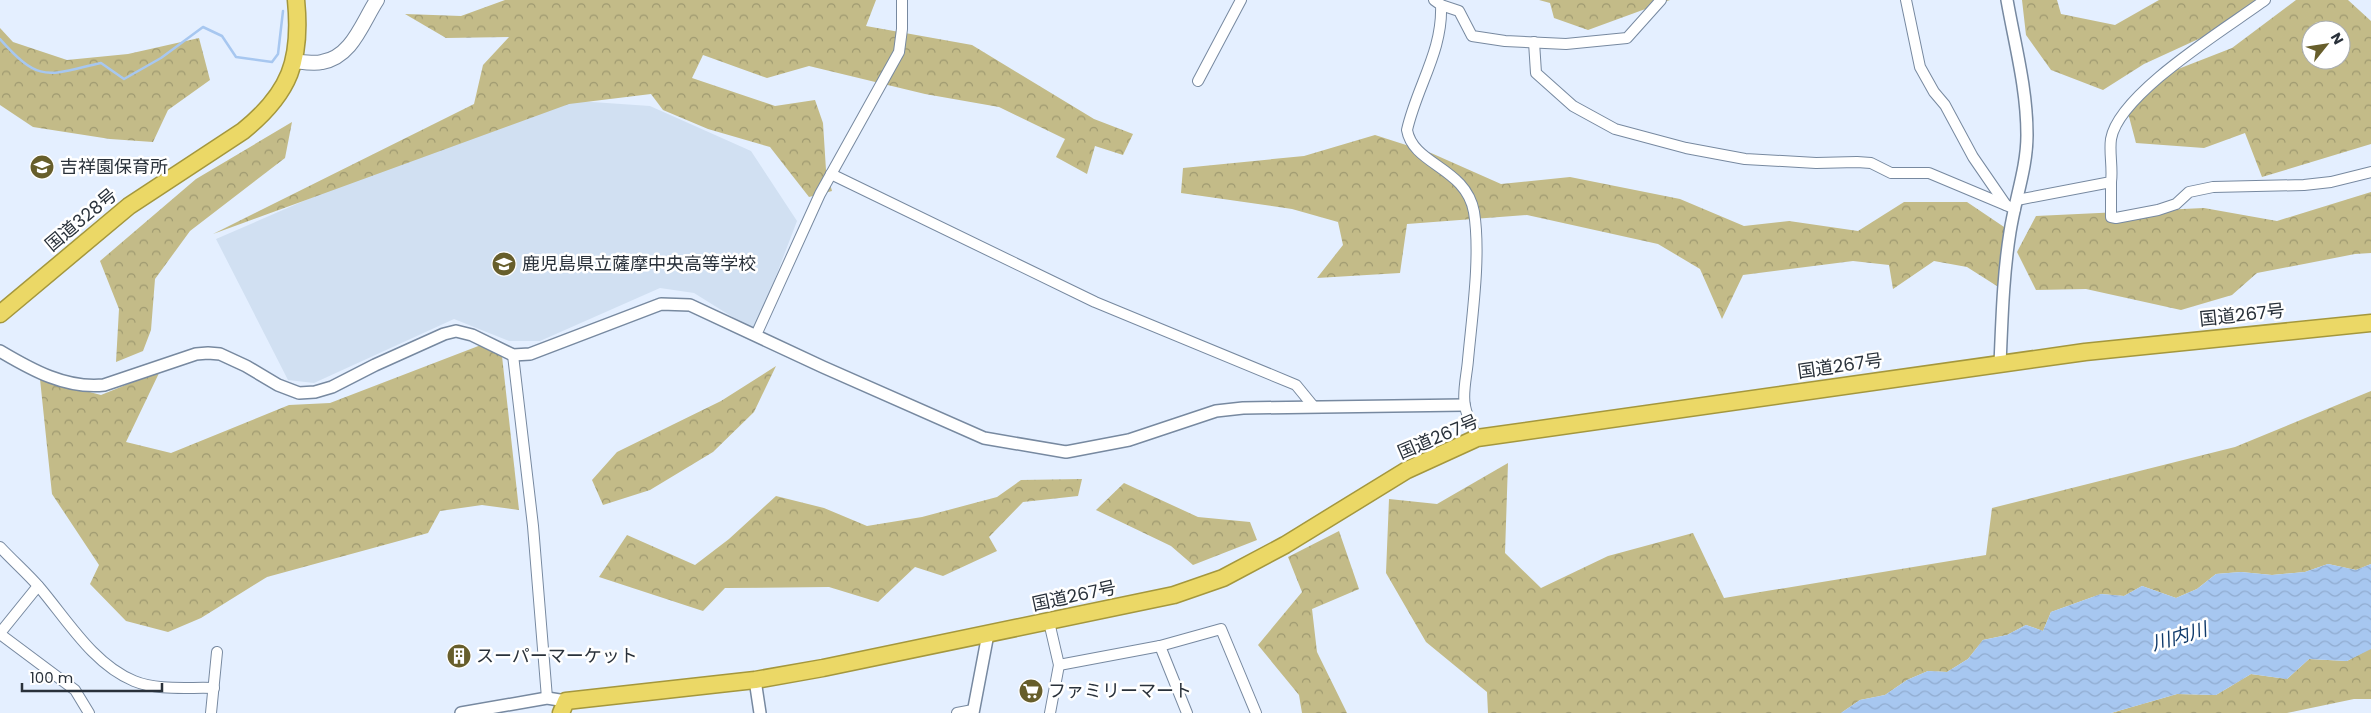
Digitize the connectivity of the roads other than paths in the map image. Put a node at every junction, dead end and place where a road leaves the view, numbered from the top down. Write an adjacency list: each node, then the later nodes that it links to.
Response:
1 (296, 0): 11 (highway, 国道328号)
2 (377, 0): 11 (main road)
3 (902, 0): 14 (street)
4 (1241, 0): 12 (street)
5 (1661, 0): 10 (street)
6 (1906, 0): 16 (street)
7 (2007, 0): 16 (street)
8 (2265, 0): 15 (street)
9 (1437, 3): 10 (street); 23 (street)
10 (1534, 42): 16 (street)
11 (294, 61): 17 (highway, 国道328号)
12 (1198, 81)
13 (2371, 172): 15 (street)
14 (831, 174): 19 (street); 24 (street)
15 (2111, 182): 16 (street)
16 (2013, 205): 22 (street)
17 (0, 314)
18 (2371, 323): 22 (highway, 国道267号)
19 (756, 335): 21 (street); 24 (street)
20 (0, 351): 21 (street)
21 (513, 355): 36 (street)
22 (2000, 364): 25 (highway, 国道267号)
23 (1464, 405): 24 (street); 25 (street)
24 (1314, 407)
25 (1477, 438): 28 (highway, 国道267号)
26 (0, 547): 27 (street)
27 (38, 586): 29 (street); 35 (street)
28 (1049, 622): 30 (highway, 国道267号); 33 (street)
29 (0, 634): 39 (street)
30 (988, 634): 34 (highway, 国道267号); 38 (street)
31 (1160, 646): 33 (street); 45 (street); 46 (street)
32 (217, 652): 35 (street)
33 (1059, 665): 44 (street)
34 (755, 680): 37 (highway, 国道267号); 42 (street)
35 (214, 688): 40 (street)
36 (547, 698): 37 (street); 41 (street)
37 (564, 707)
38 (973, 711): 43 (street)
39 (89, 713)
40 (211, 713)
41 (462, 713)
42 (760, 713)
43 (957, 713)
44 (1050, 713)
45 (1187, 713)
46 (1256, 713)

